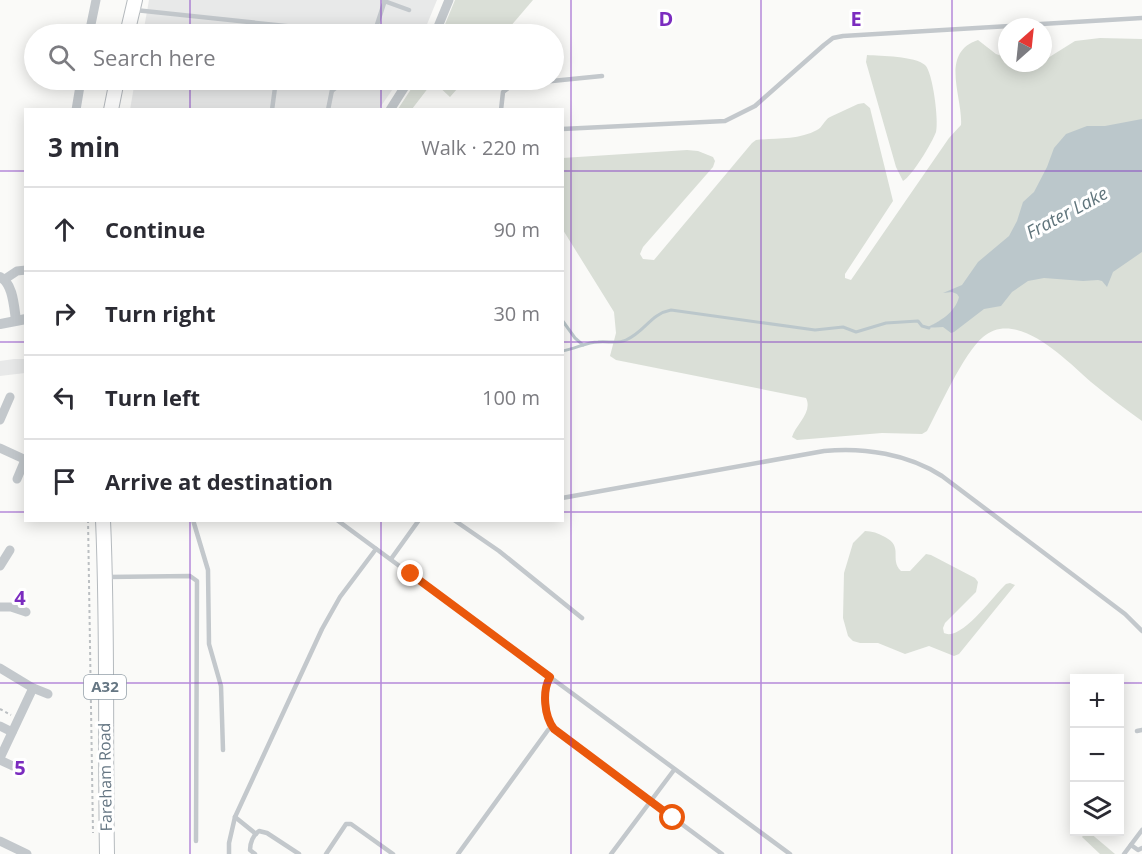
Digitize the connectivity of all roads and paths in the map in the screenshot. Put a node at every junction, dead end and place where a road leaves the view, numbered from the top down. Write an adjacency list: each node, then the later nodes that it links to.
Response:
1 (96, 0): 7 (street)
2 (384, 0): 5 (lane); 10 (lane)
3 (449, 0): 11 (street)
4 (133, 5): 8 (main road); 9 (lane)
5 (409, 10)
6 (1142, 18): 26 (lane)
7 (91, 24)
8 (129, 24)
9 (273, 24)
10 (377, 24)
11 (439, 24)
12 (602, 76): 13 (lane)
13 (564, 80)
14 (79, 90): 20 (street)
15 (115, 90): 21 (main road)
16 (275, 90): 22 (lane)
17 (333, 90): 23 (lane)
18 (403, 90): 24 (street)
19 (506, 90): 25 (lane)
20 (76, 108)
21 (111, 108)
22 (272, 108)
23 (328, 108)
24 (391, 108)
25 (501, 108)
26 (564, 129)
27 (24, 270): 28 (street)
28 (3, 278): 29 (street)
29 (21, 320): 30 (street)
30 (0, 324)
31 (10, 397): 32 (street)
32 (1, 414)
33 (0, 448): 34 (street)
34 (24, 460)
35 (24, 462): 36 (street)
36 (17, 479)
37 (564, 498): 52 (lane)
38 (88, 522): 70 (path)
39 (103, 522): 48 (main road, Fareham Road / A32)
40 (194, 522): 60 (lane)
41 (340, 522): 44 (lane)
42 (418, 522): 46 (lane)
43 (456, 522): 51 (lane)
44 (376, 549): 46 (lane); 65 (lane)
45 (10, 550): 47 (street)
46 (391, 560): 54 (lane)
47 (0, 566)
48 (105, 577): 69 (lane); 74 (main road, Fareham Road / A32)
49 (0, 607): 50 (street)
50 (26, 612)
51 (582, 618)
52 (1142, 631)
53 (0, 668): 55 (street)
54 (550, 677): 63 (lane); 64 (lane)
55 (33, 688): 56 (street); 59 (street)
56 (48, 694)
57 (0, 726): 59 (street)
58 (548, 730): 80 (lane)
59 (12, 732): 61 (street)
60 (223, 750)
61 (0, 759): 62 (street)
62 (15, 767)
63 (674, 770): 64 (lane); 83 (lane)
64 (650, 801): 81 (lane); 82 (lane)
65 (235, 817): 67 (lane); 75 (lane)
66 (1142, 830): 71 (lane)
67 (256, 834): 76 (lane); 77 (lane)
68 (0, 841): 73 (street)
69 (196, 841)
70 (94, 842)
71 (1131, 845): 72 (lane); 84 (lane)
72 (1142, 848)
73 (27, 854)
74 (106, 854)
75 (229, 854)
76 (255, 854)
77 (299, 854)
78 (326, 854): 79 (lane)
79 (393, 854)
80 (458, 854)
81 (611, 854)
82 (722, 854)
83 (790, 854)
84 (1124, 854)

